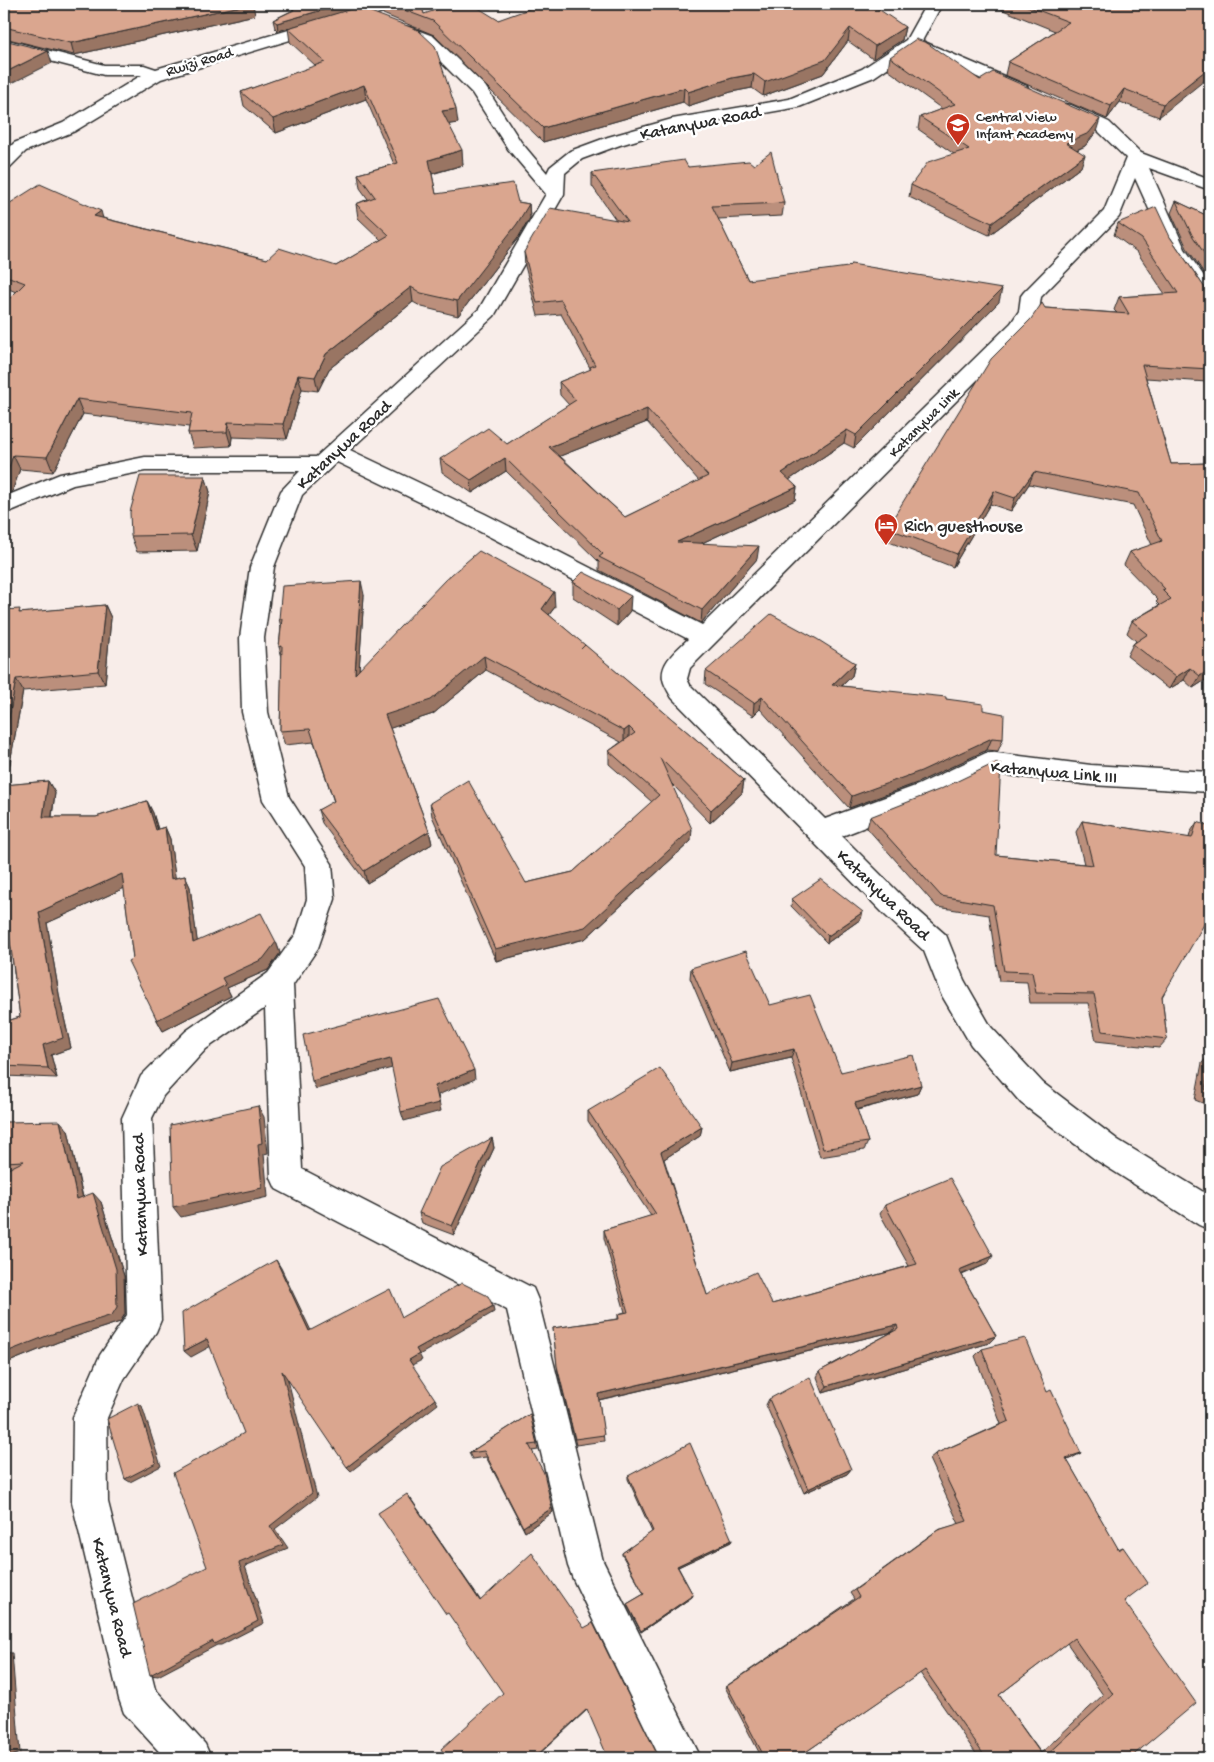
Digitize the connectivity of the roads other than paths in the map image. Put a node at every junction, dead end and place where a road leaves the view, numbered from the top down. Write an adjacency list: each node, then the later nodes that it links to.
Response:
1 (393, 4): 3 (street, Rwizi Road)
2 (934, 4): 4 (street, Katanywa Road)
3 (360, 13): 6 (street, Rwizi Road); 10 (street)
4 (913, 43): 7 (street); 10 (street, Katanywa Road)
5 (4, 44): 6 (street, Rwizi Road)
6 (155, 75): 8 (street)
7 (1135, 157): 9 (street); 11 (street); 14 (street, Katanywa Link)
8 (4, 164)
9 (1210, 185)
10 (555, 194): 12 (street, Katanywa Road)
11 (1210, 299)
12 (328, 458): 13 (street); 14 (street); 18 (street, Katanywa Road)
13 (4, 506)
14 (705, 637): 15 (street, Katanywa Link)
15 (678, 664): 17 (street, Katanywa Road)
16 (1210, 782): 17 (street, Katanywa Link III)
17 (821, 832): 19 (street, Katanywa Road)
18 (278, 982): 20 (street, Katanywa Road); 21 (street)
19 (1210, 1214)
20 (191, 1758)
21 (681, 1758)

